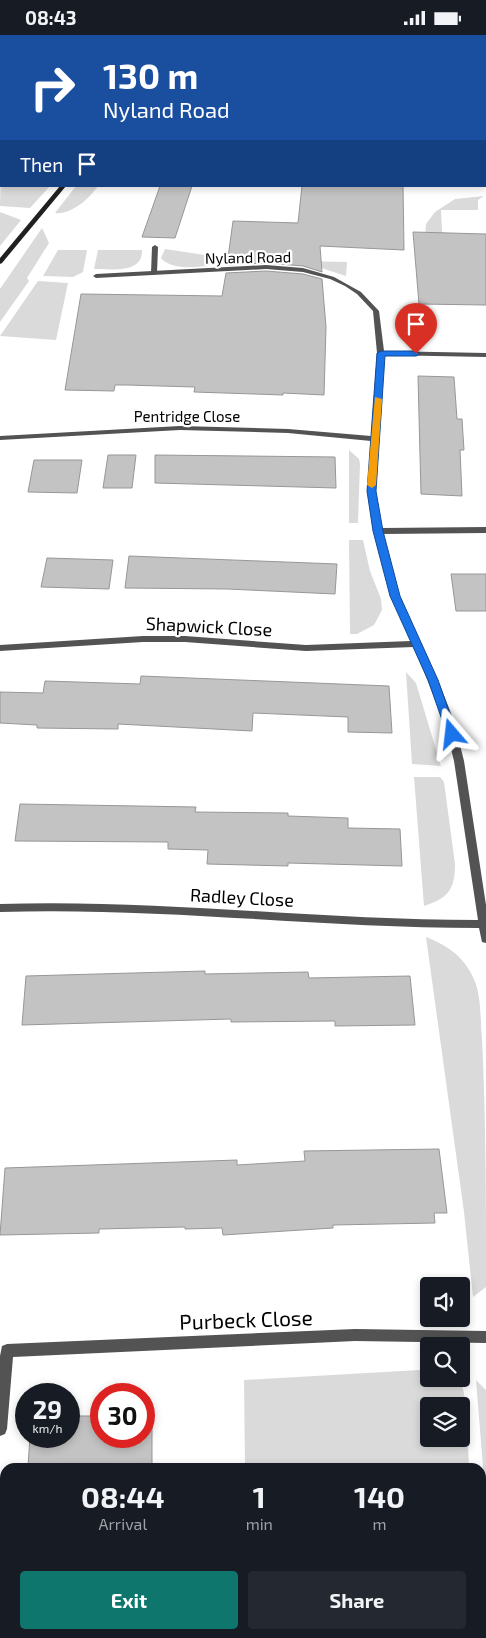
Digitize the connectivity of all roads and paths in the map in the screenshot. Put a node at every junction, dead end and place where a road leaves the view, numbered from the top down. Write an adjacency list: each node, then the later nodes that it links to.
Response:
1 (62, 187): 3 (main road)
2 (155, 247): 4 (street)
3 (0, 262)
4 (154, 273): 5 (street, Nyland Road); 6 (street, Nyland Road)
5 (96, 276)
6 (381, 353): 7 (street); 9 (street, Nyland Road)
7 (486, 355)
8 (0, 438): 9 (street, Pentridge Close)
9 (375, 439): 11 (street, Nyland Road)
10 (486, 530): 11 (street)
11 (378, 531): 12 (street, Nyland Road)
12 (416, 644): 13 (street, Shapwick Close); 15 (street, Nyland Road)
13 (0, 649)
14 (0, 908): 15 (street, Radley Close)
15 (483, 924): 16 (street, Nyland Road)
16 (486, 939)
17 (486, 1337): 18 (street, Purbeck Close)
18 (4, 1349): 19 (street, Purbeck Close)
19 (0, 1429)

